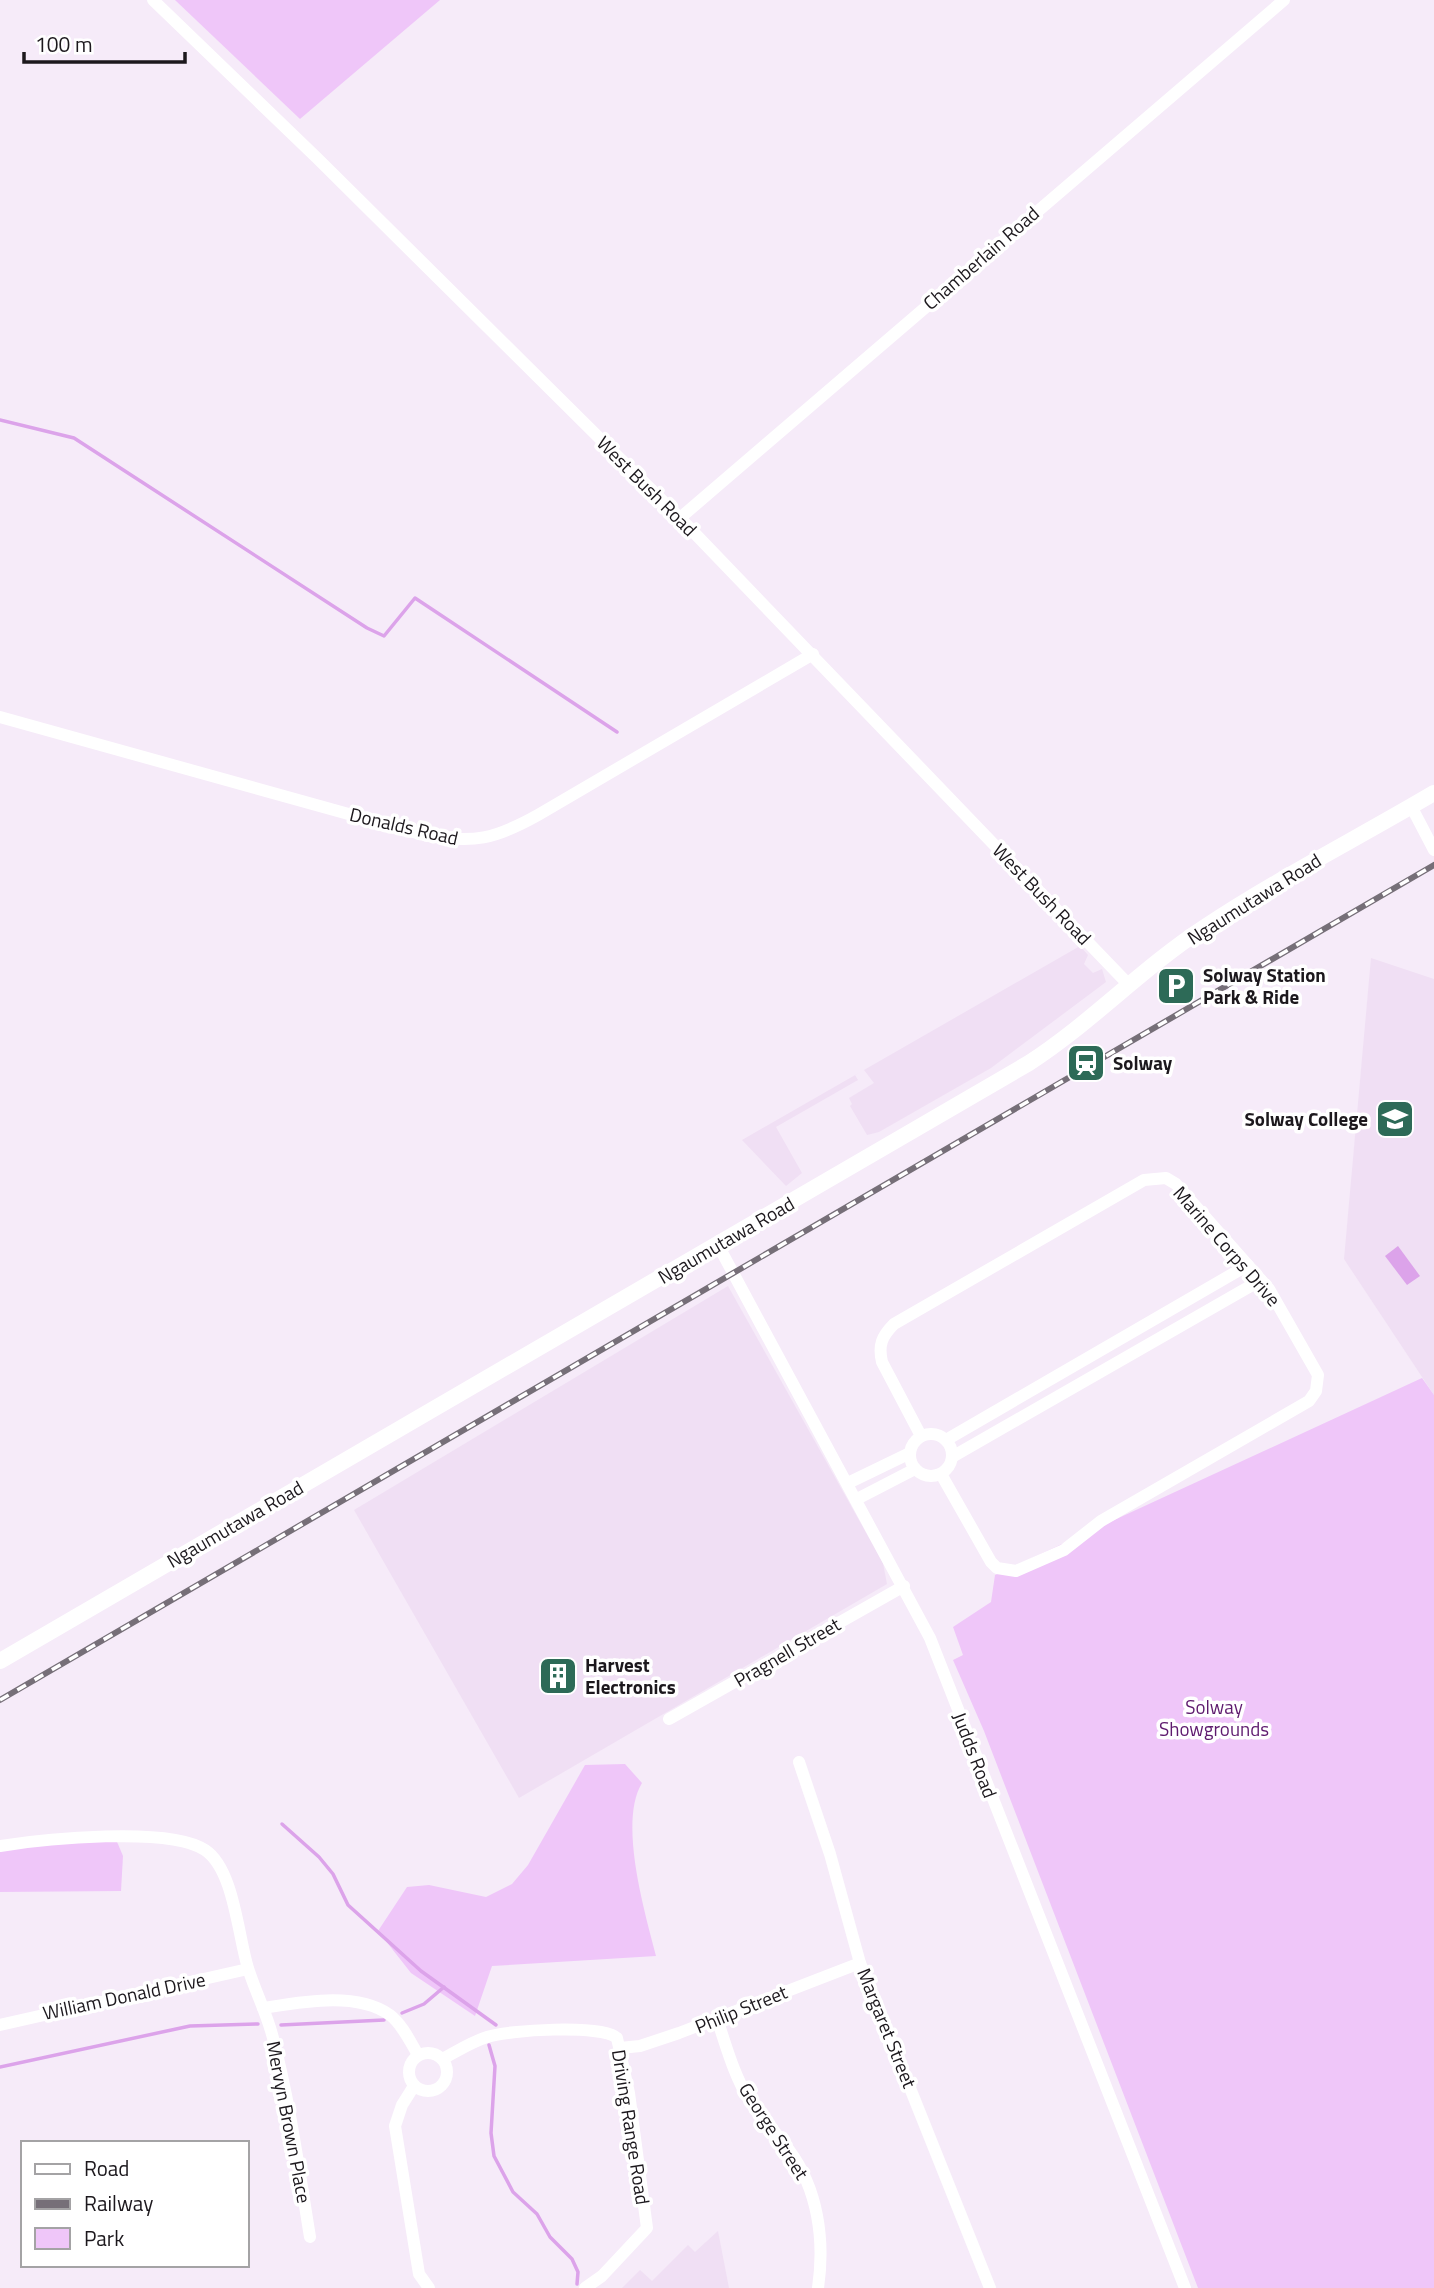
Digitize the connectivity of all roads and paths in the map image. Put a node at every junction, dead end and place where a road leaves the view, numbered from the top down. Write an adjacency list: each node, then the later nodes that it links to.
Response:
1 (153, 0): 3 (street, West Bush Road)
2 (1284, 0): 3 (street, Chamberlain Road)
3 (680, 518): 4 (street, West Bush Road)
4 (813, 654): 5 (street, Donalds Road); 9 (street, West Bush Road)
5 (0, 717)
6 (1434, 793): 7 (main road, Ngaumutawa Road)
7 (1411, 806): 8 (street); 9 (main road, Ngaumutawa Road)
8 (1434, 850)
9 (1129, 985): 10 (main road, Ngaumutawa Road)
10 (718, 1245): 25 (street, Judds Road); 28 (main road, Ngaumutawa Road)
11 (1248, 1265): 12 (street, Marine Corps Drive); 13 (street); 19 (street, Marine Corps Drive)
12 (1261, 1280): 14 (street); 24 (street, Marine Corps Drive)
13 (1195, 1298): 14 (street); 15 (street)
14 (1203, 1312): 16 (street)
15 (1116, 1343): 16 (street); 17 (street)
16 (1125, 1358): 18 (street)
17 (1038, 1389): 18 (street); 20 (street)
18 (1047, 1403): 22 (street)
19 (921, 1436): 20 (street); 21 (street)
20 (946, 1440): 22 (street)
21 (910, 1453): 23 (street); 25 (street)
22 (952, 1457): 24 (street)
23 (915, 1469): 24 (street); 26 (street)
24 (941, 1474)
25 (848, 1483): 26 (street, Judds Road)
26 (857, 1499): 27 (street, Judds Road)
27 (904, 1586): 29 (street, Pragnell Street); 46 (street, Judds Road)
28 (0, 1661)
29 (669, 1719)
30 (799, 1762): 32 (street, Margaret Street)
31 (0, 1846): 33 (street, Mervyn Brown Place)
32 (860, 1963): 35 (street, Philip Street); 45 (street, Margaret Street)
33 (248, 1969): 34 (street, Mervyn Brown Place); 36 (street, William Donald Drive)
34 (263, 2008): 38 (street); 41 (street, Mervyn Brown Place)
35 (717, 2019): 37 (street, Philip Street); 44 (street, George Street)
36 (0, 2025)
37 (620, 2048): 39 (street, Driving Range Road); 43 (street, Driving Range Road)
38 (418, 2055): 39 (street); 40 (street)
39 (442, 2059): 40 (street)
40 (414, 2086): 42 (street)
41 (310, 2237)
42 (429, 2288)
43 (585, 2288)
44 (818, 2288)
45 (990, 2288)
46 (1185, 2288)

